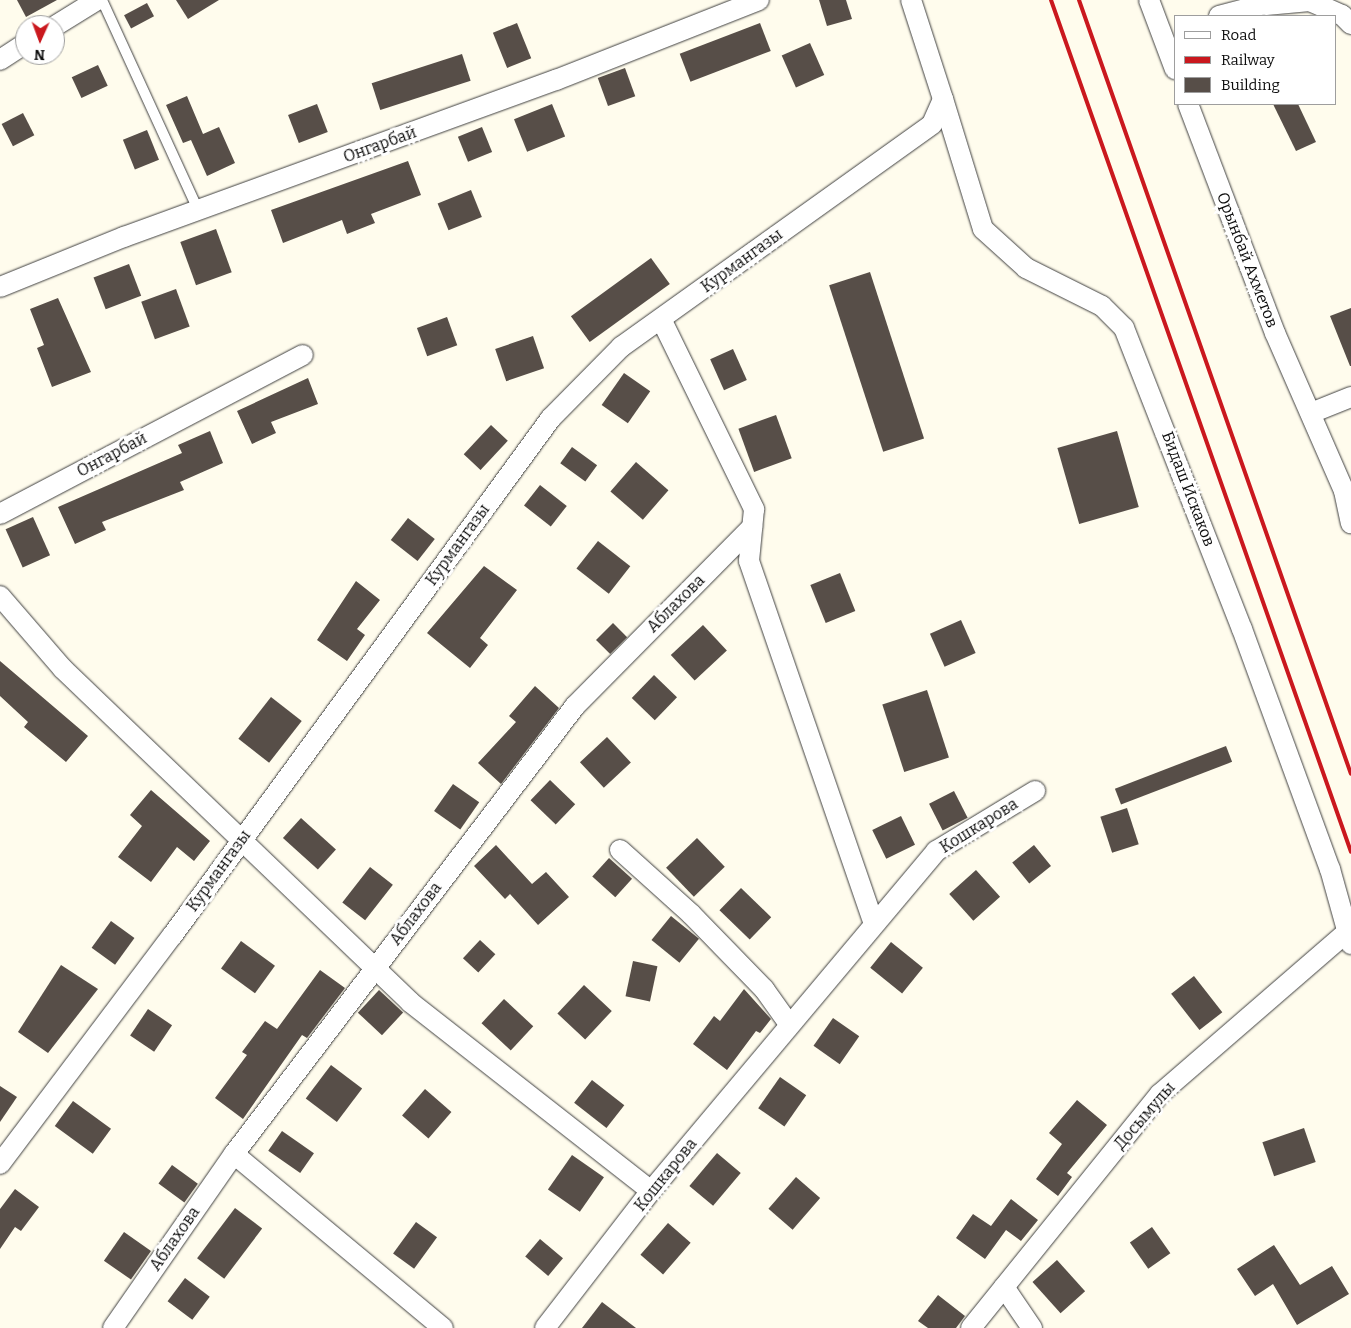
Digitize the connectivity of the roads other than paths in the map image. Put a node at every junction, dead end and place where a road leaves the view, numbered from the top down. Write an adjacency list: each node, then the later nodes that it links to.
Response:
1 (97, 0): 8 (street)
2 (102, 0): 16 (lane)
3 (759, 0): 16 (street, Онгарбай)
4 (911, 0): 14 (street)
5 (1149, 0): 9 (street)
6 (1272, 2): 7 (street); 10 (street)
7 (1223, 15)
8 (65, 20)
9 (1166, 21): 13 (street)
10 (1351, 24)
11 (15, 50): 12 (street)
12 (0, 60)
13 (1174, 64)
14 (943, 99): 18 (street, Курмангазы); 31 (street, Бидаш Искаков)
15 (1188, 105): 21 (street, Орынбай Ахметов)
16 (198, 210): 17 (street, Онгарбай)
17 (0, 287)
18 (660, 319): 25 (street); 28 (street, Курмангазы)
19 (303, 355): 23 (street, Онгарбай)
20 (1351, 398): 21 (street)
21 (1311, 414): 22 (street, Орынбай Ахметов)
22 (1347, 489): 24 (street, Орынбай Ахметов)
23 (0, 514)
24 (1351, 523)
25 (752, 527): 30 (street); 32 (street, Аблахова)
26 (0, 596): 28 (street)
27 (1035, 791): 30 (street, Кошкарова)
28 (242, 840): 32 (street); 35 (street, Курмангазы)
29 (620, 850): 33 (street)
30 (873, 922): 33 (street, Кошкарова)
31 (1349, 938): 37 (street, Досымулы)
32 (374, 968): 34 (street, Аблахова); 36 (street)
33 (789, 1024): 36 (street, Кошкарова)
34 (234, 1154): 38 (street, Аблахова); 39 (street)
35 (0, 1164)
36 (652, 1192): 40 (street, Кошкарова)
37 (1004, 1287): 41 (street, Досымулы); 42 (street)
38 (113, 1328)
39 (443, 1328)
40 (545, 1328)
41 (971, 1328)
42 (1032, 1328)

